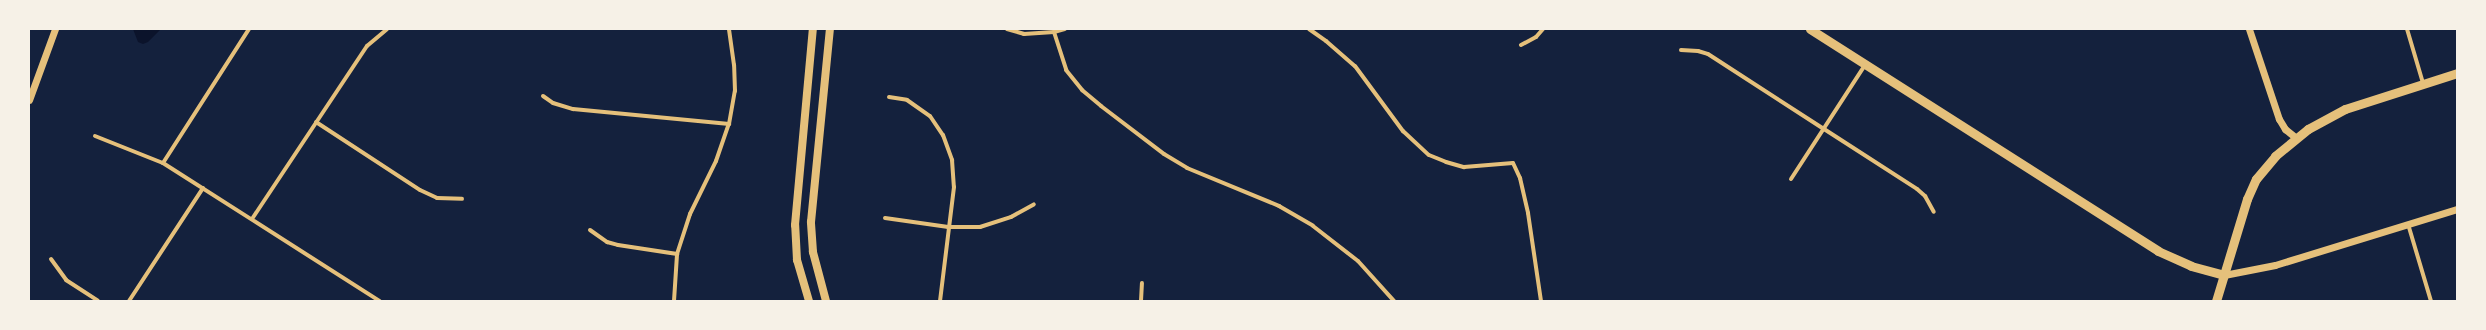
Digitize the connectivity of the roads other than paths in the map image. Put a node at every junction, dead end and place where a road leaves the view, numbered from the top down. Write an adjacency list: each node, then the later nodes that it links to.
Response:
1 (55, 29): 22 (street)
2 (249, 29): 28 (street)
3 (387, 29): 23 (street)
4 (729, 29): 24 (street)
5 (813, 29): 48 (main road)
6 (830, 29): 49 (main road)
7 (1007, 29): 14 (street)
8 (1065, 29): 14 (street)
9 (1309, 29): 53 (street)
10 (1544, 29): 15 (street)
11 (1810, 29): 17 (main road)
12 (2249, 29): 27 (street)
13 (2407, 29): 19 (street)
14 (1054, 32): 52 (street)
15 (1520, 45)
16 (1681, 50): 25 (street)
17 (1865, 65): 25 (street); 42 (main road)
18 (2457, 73): 19 (main road)
19 (2423, 83): 27 (main road)
20 (544, 96): 24 (street)
21 (889, 97): 38 (street)
22 (29, 100)
23 (316, 122): 31 (street); 36 (street)
24 (729, 124): 40 (street)
25 (1824, 129): 29 (street); 34 (street)
26 (95, 136): 28 (street)
27 (2296, 138): 42 (main road)
28 (163, 163): 30 (street)
29 (1791, 179)
30 (203, 188): 36 (street); 45 (street)
31 (462, 199)
32 (1034, 204): 38 (street)
33 (2457, 209): 37 (street)
34 (1934, 212)
35 (885, 218): 38 (street)
36 (252, 219): 46 (street)
37 (2408, 224): 42 (street); 55 (street)
38 (948, 227): 50 (street)
39 (590, 230): 40 (street)
40 (677, 254): 47 (street)
41 (51, 259): 44 (street)
42 (2224, 275): 54 (main road)
43 (1142, 283): 51 (street)
44 (98, 301)
45 (129, 301)
46 (380, 301)
47 (674, 301)
48 (809, 301)
49 (826, 301)
50 (940, 301)
51 (1141, 301)
52 (1394, 301)
53 (1541, 301)
54 (2216, 301)
55 (2431, 301)

